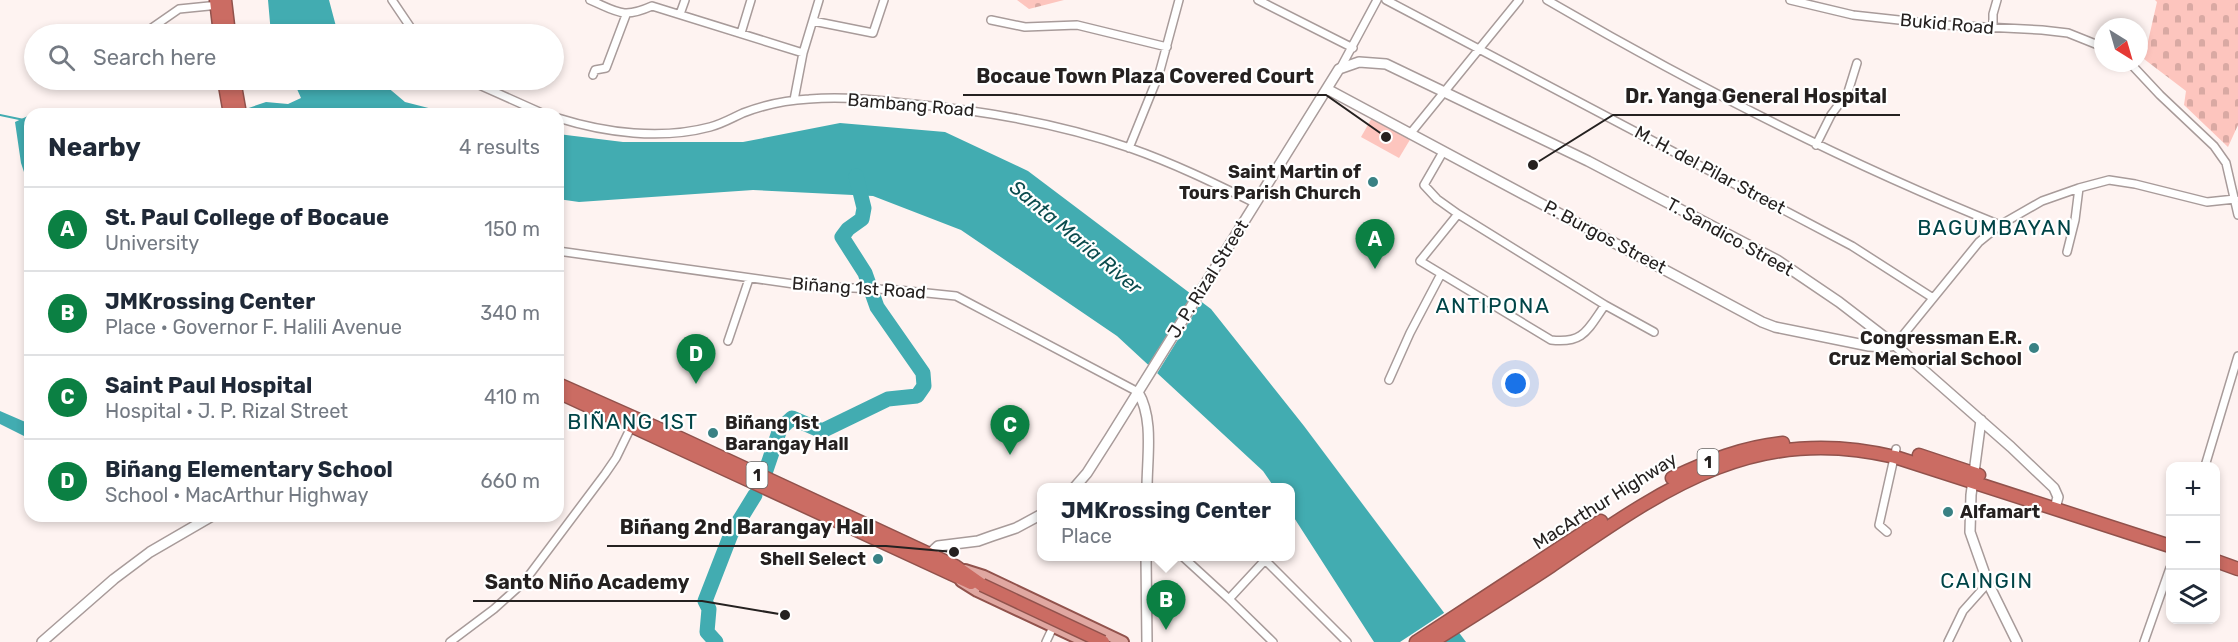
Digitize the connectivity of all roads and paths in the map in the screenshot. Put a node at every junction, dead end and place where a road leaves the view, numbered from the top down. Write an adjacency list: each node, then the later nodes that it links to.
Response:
1 (590, 0): 17 (street)
2 (685, 0): 16 (street)
3 (751, 0): 25 (street)
4 (819, 0): 19 (street)
5 (884, 0): 19 (street)
6 (1179, 0): 27 (street)
7 (1258, 0): 28 (street)
8 (1377, 0): 28 (street)
9 (1386, 0): 29 (street, M. H. del Pilar Street)
10 (1519, 0): 29 (street)
11 (1547, 0): 46 (street)
12 (1790, 0): 24 (street, Bukid Road)
13 (1997, 0): 24 (street)
14 (396, 1): 23 (street)
15 (221, 2): 20 (street); 21 (highway); 22 (highway)
16 (680, 14): 17 (street); 25 (street)
17 (626, 15): 34 (street)
18 (991, 20): 27 (street)
19 (813, 21): 30 (street)
20 (157, 24)
21 (220, 24)
22 (227, 24)
23 (410, 24)
24 (1993, 28): 26 (street, Bukid Road)
25 (741, 33): 30 (street)
26 (2094, 43)
27 (1167, 47): 47 (street)
28 (1353, 48): 32 (street)
29 (1479, 49): 39 (street); 59 (street, M. H. del Pilar Street)
30 (803, 53): 40 (street)
31 (1857, 63): 46 (street)
32 (1339, 69): 35 (main road, J. P. Rizal Street); 39 (main road, T. Sandico Street)
33 (2138, 72): 50 (street)
34 (593, 75)
35 (1327, 89): 45 (main road, P. Burgos Street); 51 (main road, J. P. Rizal Street)
36 (232, 90): 41 (highway)
37 (233, 90): 42 (highway)
38 (490, 90): 43 (street)
39 (1444, 91): 45 (street); 63 (main road, T. Sandico Street)
40 (794, 100): 44 (street, Bambang Road); 47 (street, Bambang Road)
41 (230, 108)
42 (238, 108)
43 (531, 108)
44 (564, 120)
45 (1410, 134): 48 (main road, P. Burgos Street)
46 (1816, 145): 54 (street)
47 (1129, 148): 51 (street, Bambang Road)
48 (1443, 152): 52 (street); 63 (main road, P. Burgos Street)
49 (2079, 188): 50 (street); 54 (street); 56 (street)
50 (2235, 199): 53 (street)
51 (1255, 203): 67 (main road, J. P. Rizal Street)
52 (1458, 214): 57 (street); 60 (street)
53 (2238, 215)
54 (2000, 225): 59 (street)
55 (564, 252): 58 (street, Biñang 1st Road)
56 (2067, 252)
57 (1441, 274): 60 (street); 65 (street)
58 (749, 279): 62 (street); 67 (street, Biñang 1st Road)
59 (1933, 298): 63 (street)
60 (1605, 305): 61 (street)
61 (1654, 332)
62 (728, 341)
63 (1895, 345): 69 (main road, T. Sandico Street)
64 (2238, 356): 72 (street)
65 (1389, 380)
66 (564, 387): 70 (highway, 1)
67 (1138, 392): 74 (main road, J. P. Rizal Street); 75 (main road)
68 (564, 395): 70 (highway, 1)
69 (1981, 420): 73 (main road); 76 (main road, T. Sandico Street)
70 (634, 423): 81 (highway, 1); 95 (street)
71 (1896, 453): 73 (highway, MacArthur Highway / 1); 79 (street); 92 (highway, MacArthur Highway / 1)
72 (2206, 462)
73 (1973, 477): 76 (highway, MacArthur Highway / 1); 90 (main road)
74 (1078, 483)
75 (1147, 483)
76 (2056, 504): 80 (highway, MacArthur Highway / 1)
77 (1037, 515): 81 (main road)
78 (202, 522): 94 (main road)
79 (1887, 532)
80 (2166, 545)
81 (926, 558): 89 (highway, 1)
82 (1146, 561): 100 (main road)
83 (1187, 561): 91 (street)
84 (1264, 561): 91 (street)
85 (1270, 561): 102 (street)
86 (2220, 562): 87 (highway)
87 (2238, 569)
88 (2169, 570): 107 (street)
89 (954, 571): 93 (main road, 1); 98 (highway, 1, bridge); 99 (main road, 1)
90 (1988, 583): 105 (street); 106 (main road)
91 (1229, 599): 101 (street)
92 (1460, 618): 103 (highway, MacArthur Highway / 1); 104 (highway, MacArthur Highway / 1)
93 (1053, 627): 96 (street); 97 (main road, 1)
94 (42, 642)
95 (450, 642)
96 (1046, 642)
97 (1086, 642)
98 (1103, 642)
99 (1123, 642)
100 (1146, 642)
101 (1273, 642)
102 (1347, 642)
103 (1416, 642)
104 (1432, 642)
105 (1948, 642)
106 (2017, 642)
107 (2144, 642)

